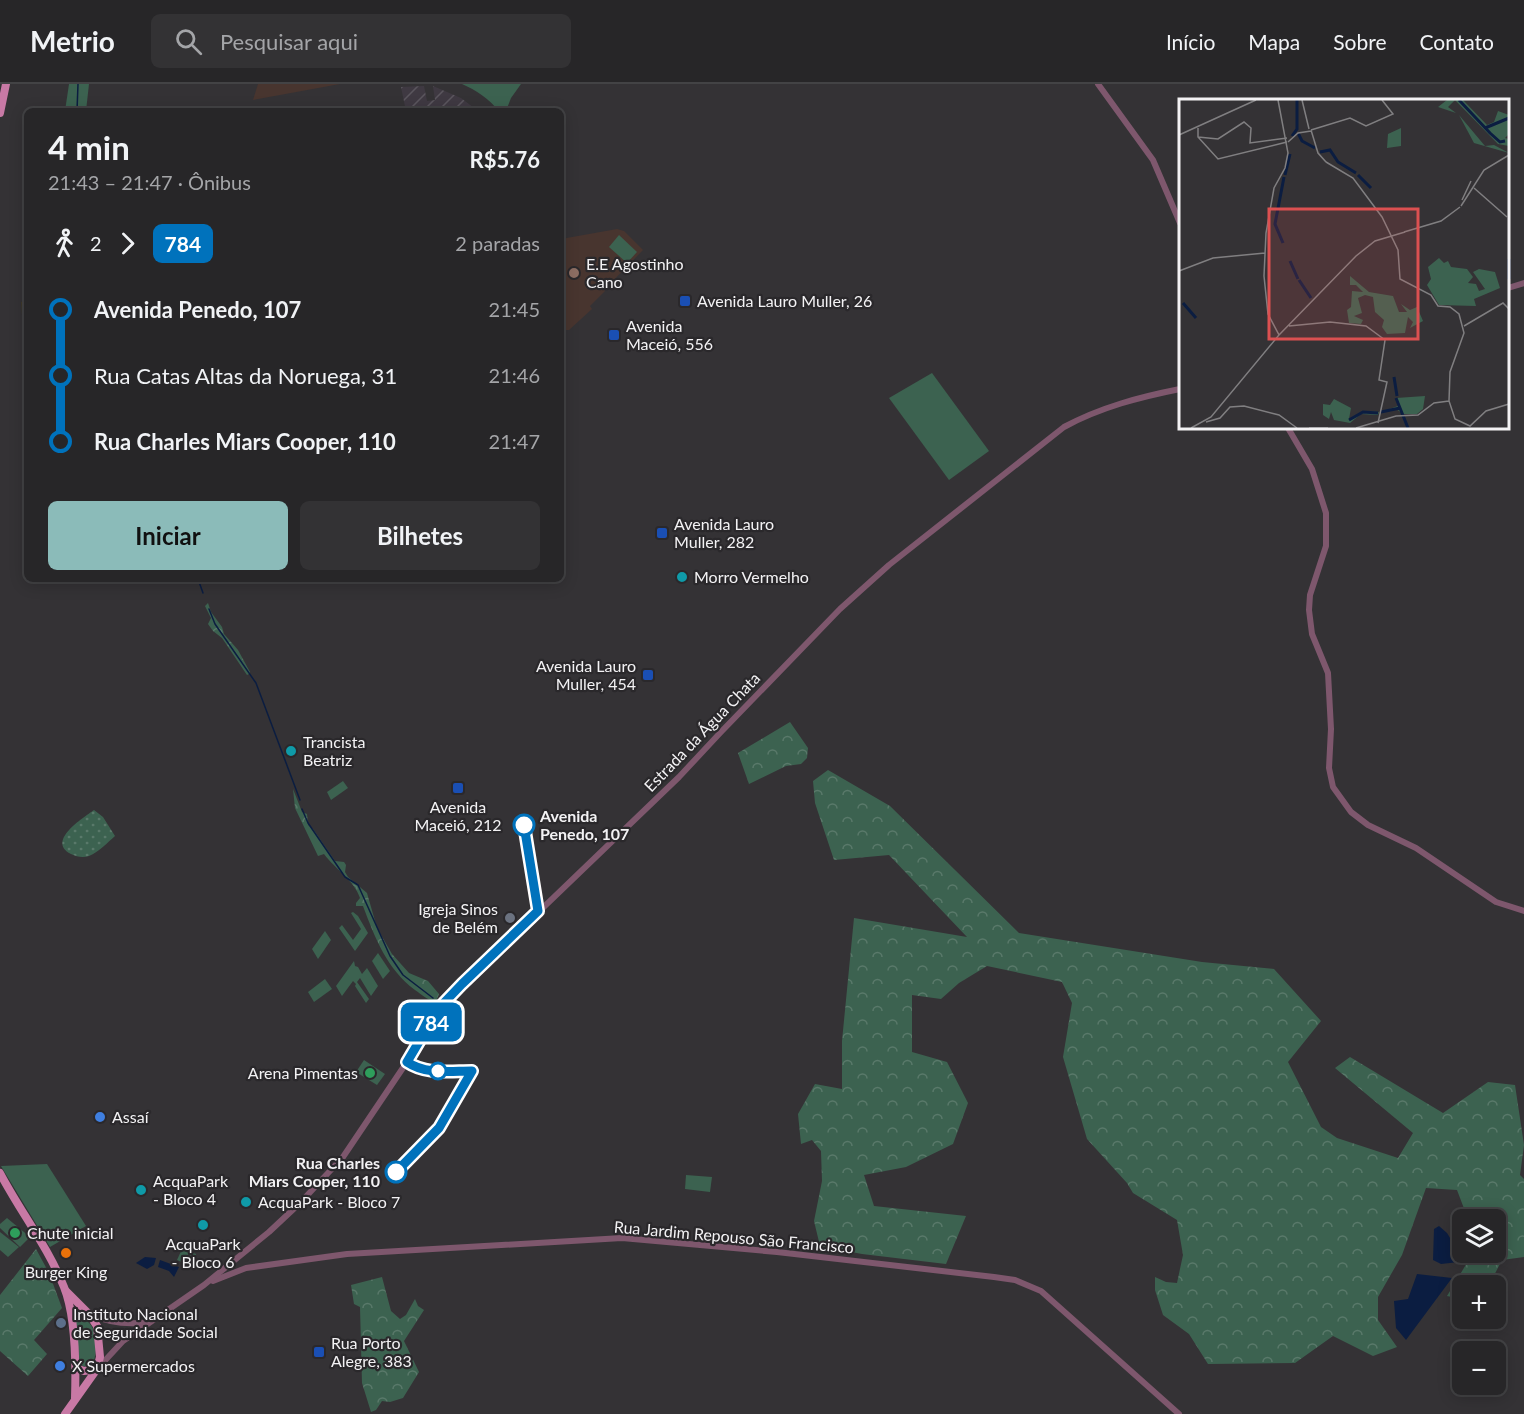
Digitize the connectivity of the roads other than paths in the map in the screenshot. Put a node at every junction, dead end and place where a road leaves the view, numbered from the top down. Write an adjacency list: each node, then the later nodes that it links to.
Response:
1 (6, 84): 3 (main road)
2 (1098, 84): 4 (street)
3 (0, 113)
4 (1179, 221)
5 (1524, 283): 6 (street)
6 (1509, 288)
7 (1179, 389): 11 (street, Estrada da Água Chata)
8 (1289, 429): 9 (street)
9 (1524, 910)
10 (0, 1173): 12 (main road)
11 (204, 1284): 15 (street, Estrada da Água Chata); 20 (street, Rua Jardim Repouso São Francisco)
12 (65, 1290): 13 (main road); 14 (main road)
13 (89, 1314): 14 (main road); 15 (street); 17 (main road)
14 (70, 1315): 16 (main road)
15 (150, 1322): 17 (street, Estrada da Água Chata)
16 (76, 1368): 17 (main road); 18 (main road)
17 (97, 1369): 18 (main road)
18 (75, 1398): 19 (main road)
19 (65, 1414)
20 (1179, 1414)

